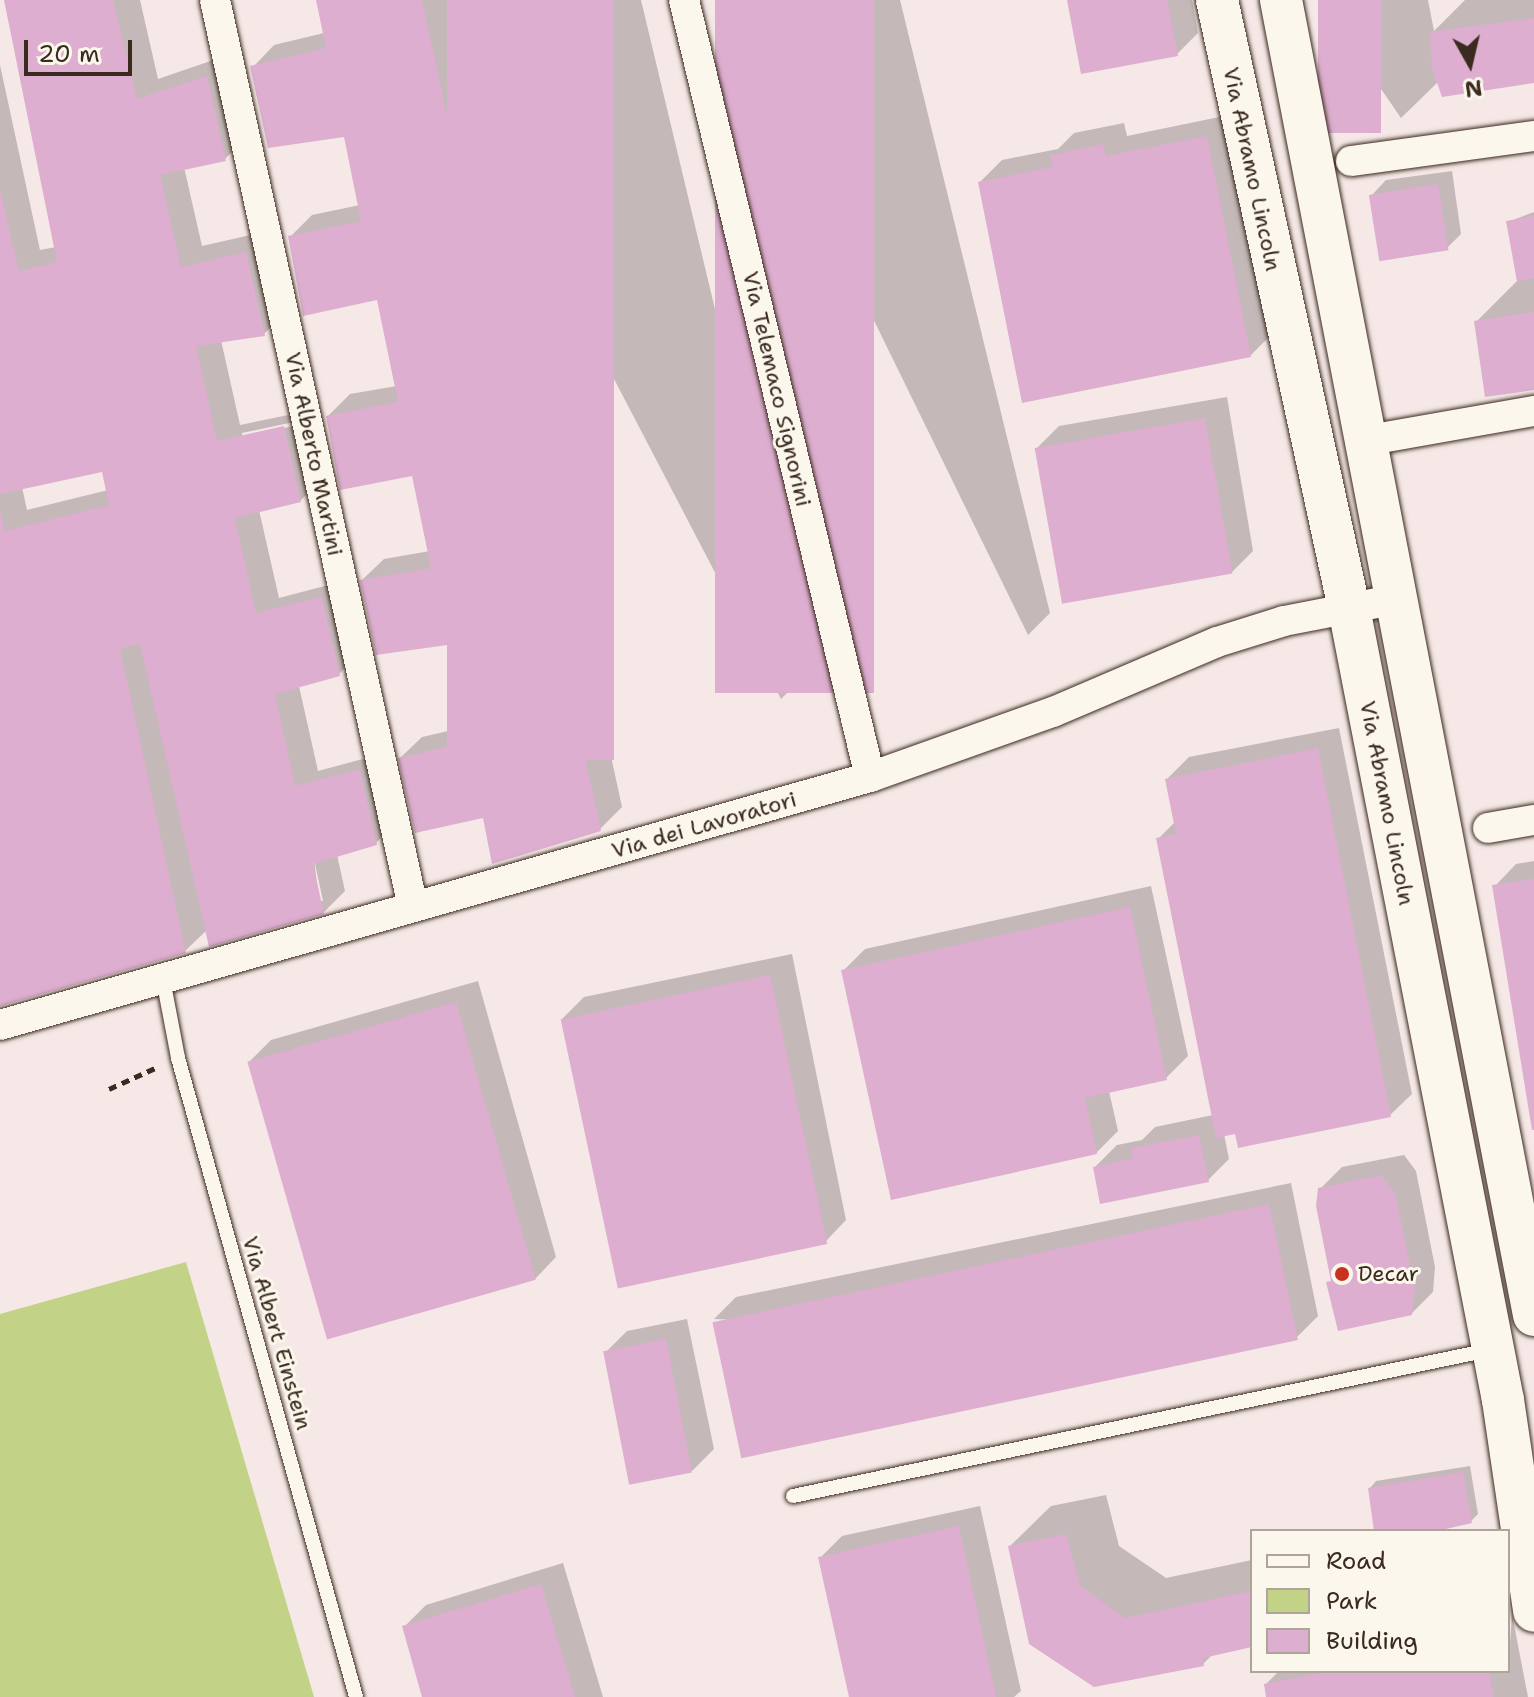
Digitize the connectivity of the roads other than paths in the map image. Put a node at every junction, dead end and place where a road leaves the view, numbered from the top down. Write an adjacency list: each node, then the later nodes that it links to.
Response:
1 (215, 0): 15 (street, Via Alberto Martini)
2 (684, 0): 12 (street, Via Telemaco Signorini)
3 (1217, 0): 7 (main road, Via Abramo Lincoln)
4 (1281, 0): 9 (main road)
5 (1534, 136): 6 (street)
6 (1351, 161)
7 (1267, 243): 9 (main road); 11 (main road, Via Abramo Lincoln)
8 (1534, 411): 9 (street)
9 (1369, 440): 10 (main road)
10 (1397, 599): 11 (street, Via dei Lavoratori); 18 (main road)
11 (1349, 608): 12 (street, Via dei Lavoratori); 19 (main road, Via Abramo Lincoln)
12 (870, 777): 15 (street, Via dei Lavoratori)
13 (1534, 820): 14 (street)
14 (1488, 828)
15 (413, 907): 16 (street, Via dei Lavoratori)
16 (163, 979): 17 (street, Via dei Lavoratori); 22 (lane, Via Albert Einstein)
17 (0, 1025)
18 (1534, 1315)
19 (1493, 1349): 20 (lane); 21 (main road, Via Abramo Lincoln)
20 (793, 1496)
21 (1534, 1611)
22 (356, 1697)

